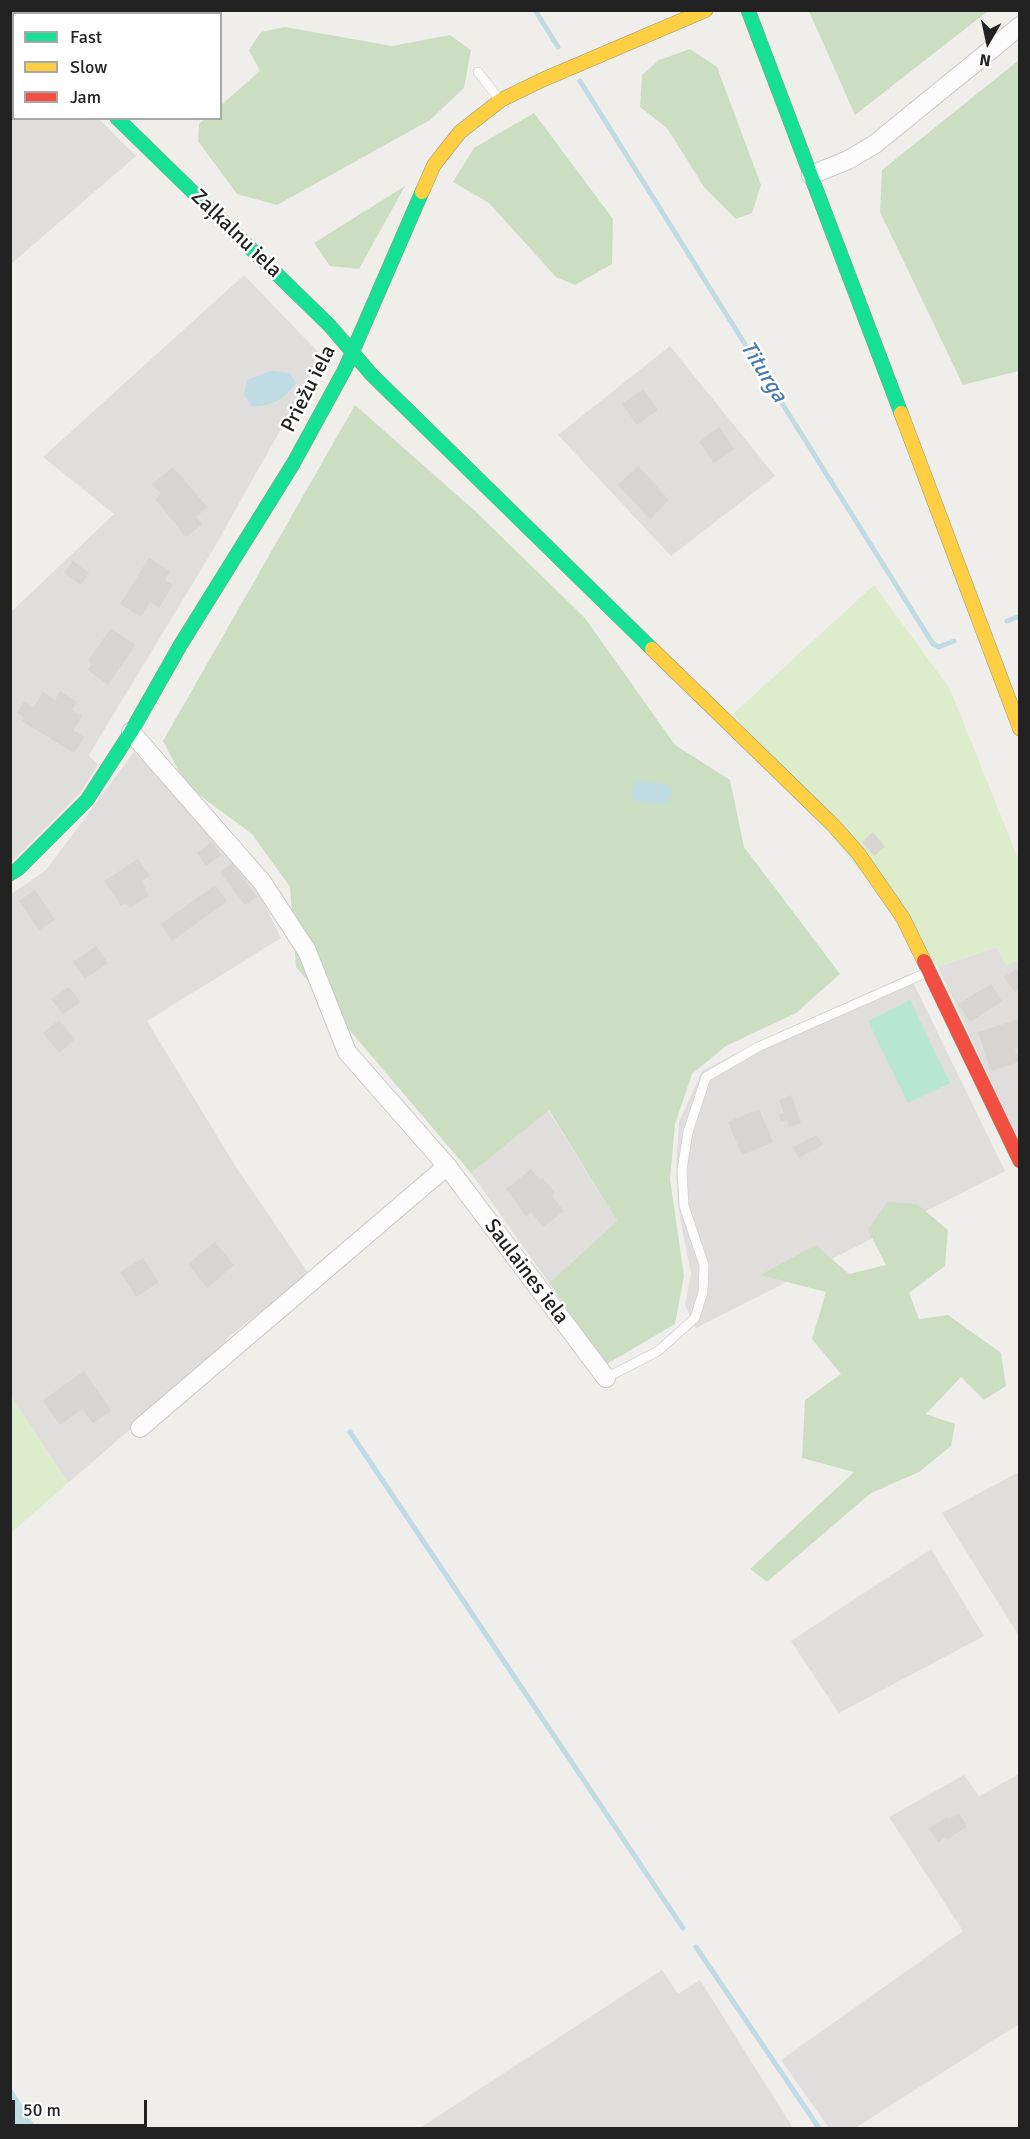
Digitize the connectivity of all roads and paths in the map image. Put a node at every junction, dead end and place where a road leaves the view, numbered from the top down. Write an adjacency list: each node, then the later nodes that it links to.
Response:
1 (706, 10): 5 (street, Priežu iela)
2 (748, 10): 7 (street)
3 (1020, 26): 7 (street)
4 (478, 72): 5 (lane)
5 (501, 100): 8 (street, Priežu iela)
6 (119, 120): 8 (street, Zaļkalnu iela)
7 (811, 175): 9 (street)
8 (352, 351): 10 (street, Priežu iela); 12 (street, Zaļkalnu iela)
9 (1020, 729)
10 (131, 732): 11 (street, Priežu iela); 14 (street, Saulaines iela)
11 (10, 874)
12 (928, 972): 13 (street, Zaļkalnu iela); 15 (lane)
13 (1020, 1161)
14 (447, 1166): 15 (street, Saulaines iela); 16 (street)
15 (606, 1378)
16 (140, 1428)

